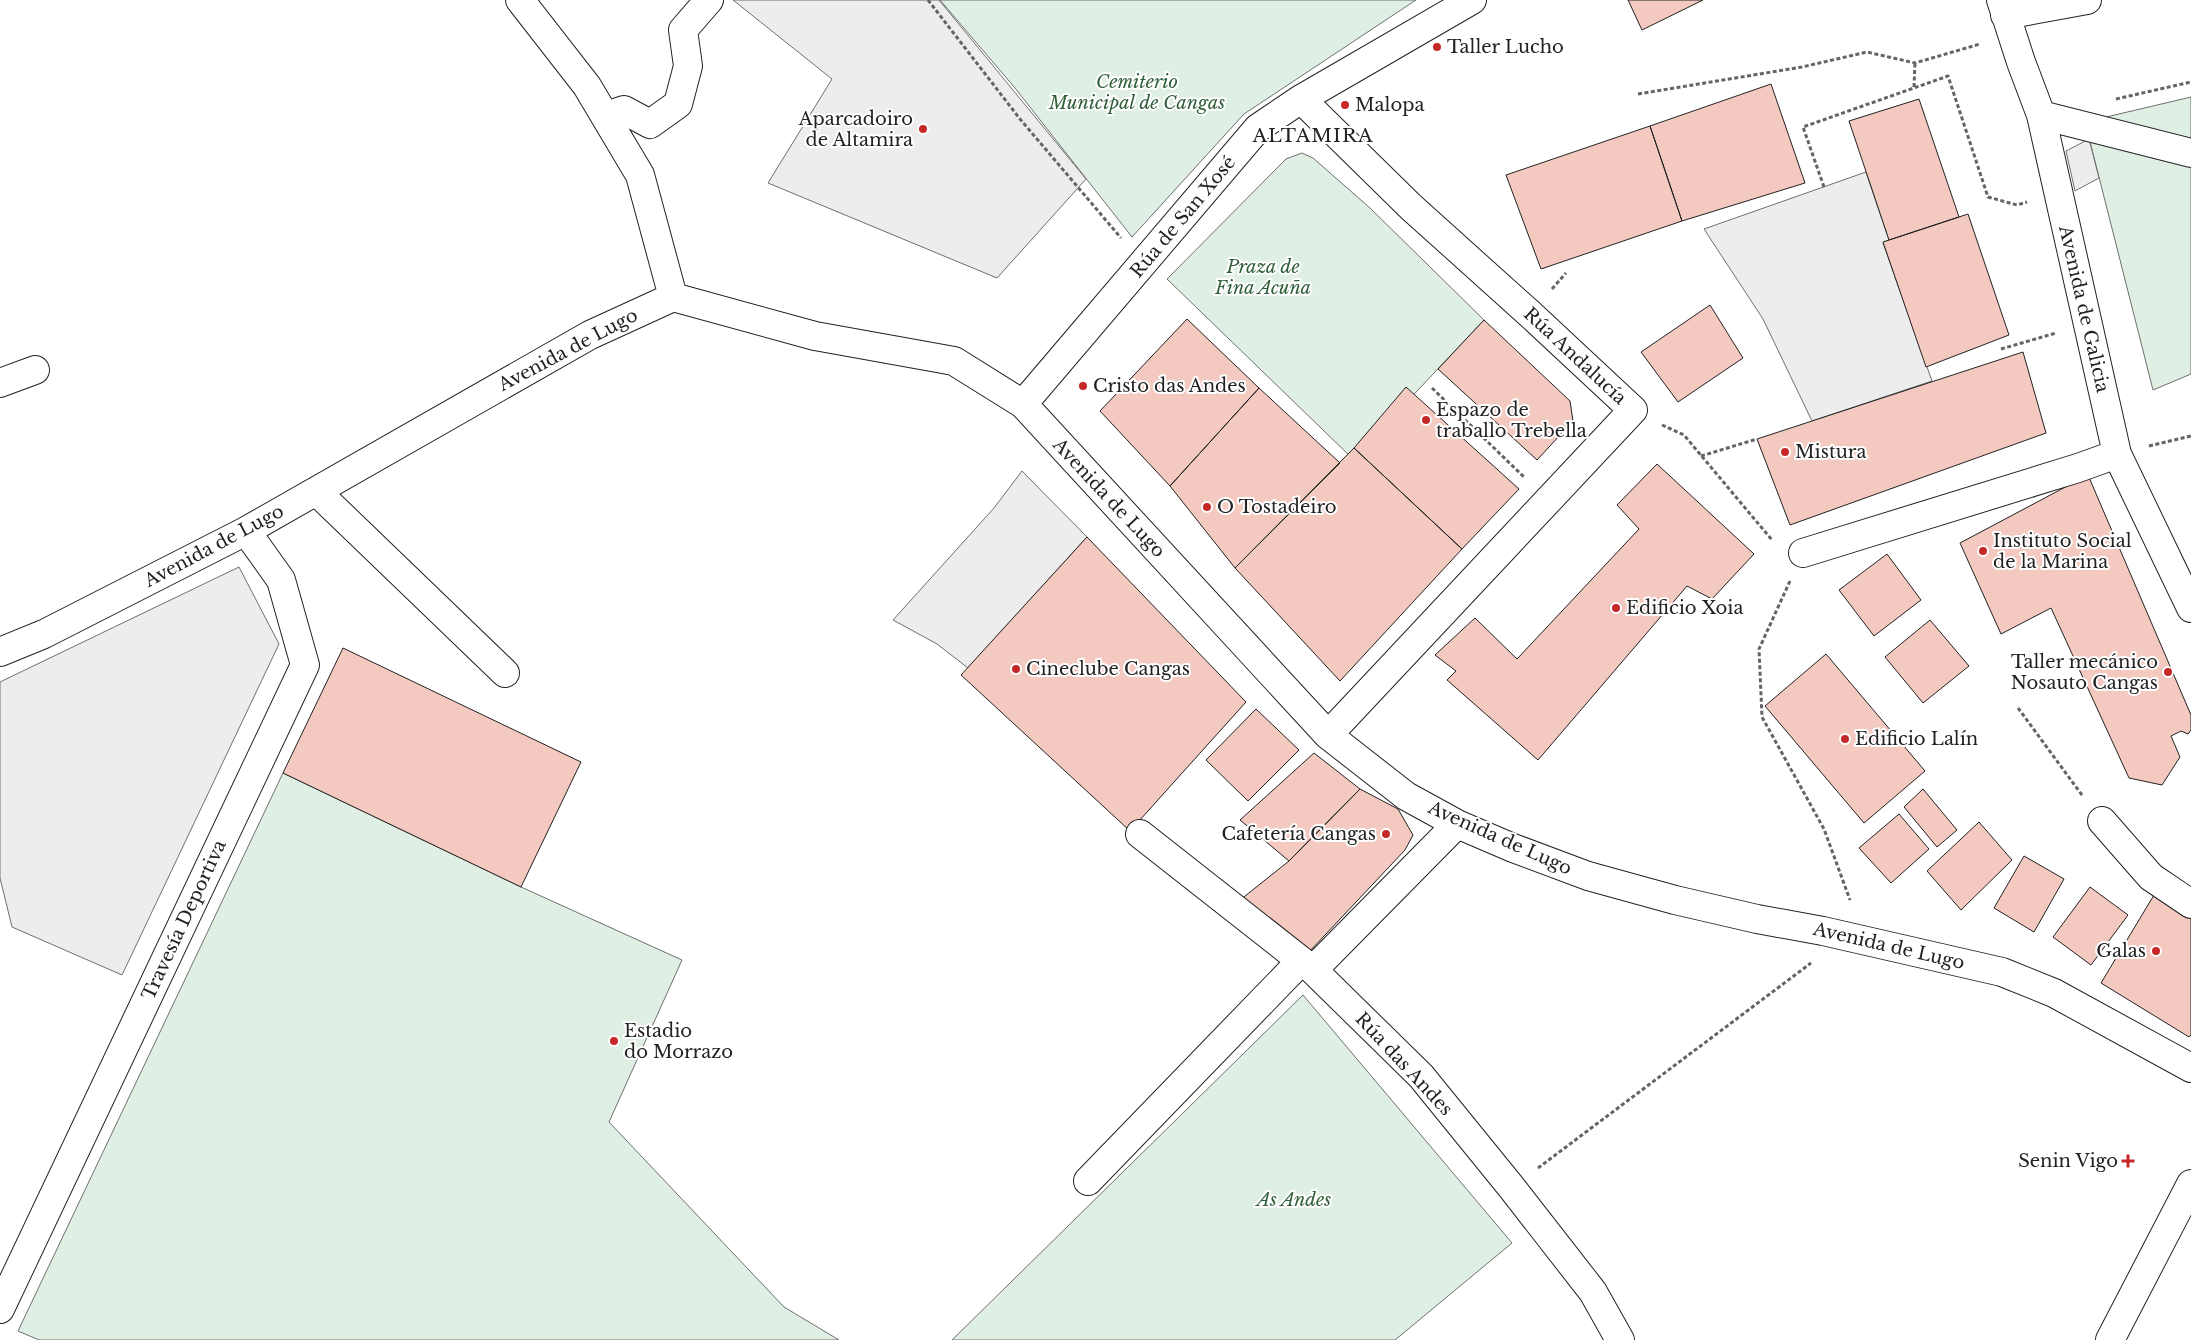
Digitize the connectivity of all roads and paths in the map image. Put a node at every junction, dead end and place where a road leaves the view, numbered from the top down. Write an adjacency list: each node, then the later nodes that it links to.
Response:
1 (520, 0): 12 (street)
2 (709, 0): 12 (street)
3 (928, 0): 16 (path)
4 (1472, 0): 10 (street, Rúa de San Xosé)
5 (2087, 0): 6 (street)
6 (2006, 17): 7 (path); 11 (street, Avenida de Galicia)
7 (1915, 63): 8 (path); 9 (path)
8 (1914, 87): 14 (path); 15 (path)
9 (1638, 94)
10 (1301, 99): 16 (street, Rúa de San Xosé); 24 (street, Rúa Andalucía)
11 (2041, 115): 13 (street); 15 (street, Avenida de Galicia)
12 (606, 116): 17 (street)
13 (2191, 153)
14 (1824, 187)
15 (2058, 195): 18 (street, Avenida de Galicia)
16 (1143, 264): 23 (street, Rúa de San Xosé)
17 (673, 297): 23 (street, Avenida de Lugo); 29 (street, Avenida de Lugo)
18 (2088, 323): 19 (path); 27 (street, Avenida de Galicia)
19 (2001, 349)
20 (35, 370): 21 (street)
21 (0, 383)
22 (1432, 388): 30 (path)
23 (1023, 404): 37 (street, Avenida de Lugo)
24 (1633, 410): 28 (path); 30 (street, Rúa Andalucía)
25 (2191, 436): 27 (path)
26 (1757, 438): 28 (path)
27 (2117, 454): 32 (street); 33 (street, Avenida de Galicia)
28 (1701, 456): 32 (path)
29 (316, 491): 31 (street, Avenida de Lugo); 35 (street)
30 (1548, 500): 37 (street, Rúa Andalucía)
31 (246, 531): 34 (street, Avenida de Lugo); 49 (street, Travesía Deportiva)
32 (1803, 553): 41 (path)
33 (2191, 608)
34 (0, 652)
35 (505, 673)
36 (2018, 708): 38 (path)
37 (1328, 735): 39 (street, Avenida de Lugo)
38 (2102, 821): 42 (street)
39 (1457, 824): 43 (street, Avenida de Lugo); 44 (street)
40 (1140, 834): 44 (street, Rúa das Andes)
41 (1850, 900)
42 (2191, 904)
43 (1847, 936): 45 (street, Avenida de Lugo); 48 (path)
44 (1307, 966): 46 (street); 48 (street, Rúa das Andes)
45 (2191, 1068)
46 (1088, 1181)
47 (2191, 1184): 51 (street)
48 (1512, 1188): 50 (street, Rúa das Andes)
49 (0, 1309)
50 (1620, 1340)
51 (2110, 1340)

